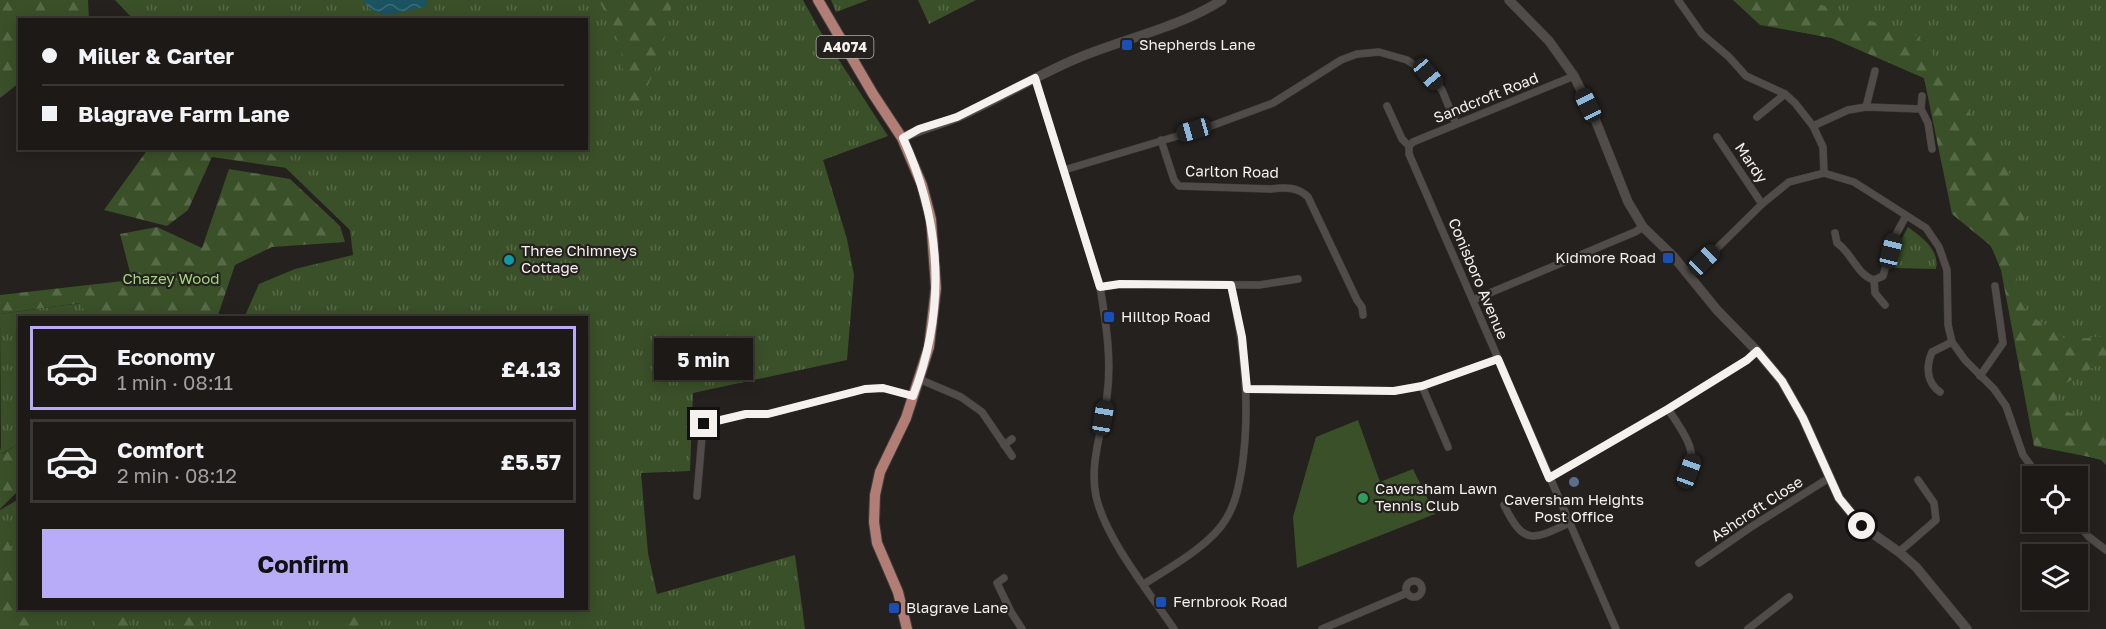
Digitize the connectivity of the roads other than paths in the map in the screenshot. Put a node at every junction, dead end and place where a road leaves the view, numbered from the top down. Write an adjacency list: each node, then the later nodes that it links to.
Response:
1 (818, 0): 17 (main road, A4074)
2 (1222, 0): 7 (street)
3 (1509, 0): 6 (street)
4 (1678, 0): 8 (street)
5 (1875, 71): 11 (street)
6 (1574, 76): 14 (street, Sandcroft Road); 25 (street)
7 (1035, 78): 17 (street); 21 (street)
8 (1785, 94): 13 (street); 15 (street)
9 (1922, 96): 12 (street)
10 (1387, 106): 19 (street, Conisboro Avenue)
11 (1866, 107): 12 (street); 15 (street)
12 (1922, 109): 20 (street)
13 (1757, 117)
14 (1456, 124): 18 (street); 19 (street, Sandcroft Road)
15 (1814, 126): 22 (street)
16 (1717, 137): 23 (street, Mardy)
17 (903, 138): 40 (main road, A4074)
18 (1161, 140): 21 (street); 35 (street, Carlton Road)
19 (1409, 146): 33 (street, Conisboro Avenue)
20 (1932, 149)
21 (1064, 170): 32 (street)
22 (1824, 173): 23 (street); 24 (street)
23 (1762, 204): 27 (street)
24 (1906, 216): 29 (street); 36 (street)
25 (1643, 226): 27 (street); 33 (street)
26 (1835, 233): 29 (street)
27 (1690, 274): 37 (street)
28 (1298, 279): 30 (street)
29 (1874, 280): 34 (street)
30 (1231, 285): 32 (street); 42 (street)
31 (1995, 286): 39 (street)
32 (1100, 287): 65 (street)
33 (1473, 300): 38 (street, Conisboro Avenue)
34 (1885, 305)
35 (1363, 315)
36 (1952, 342): 39 (street); 43 (street)
37 (1757, 351): 45 (street); 53 (street)
38 (1498, 359): 41 (street); 51 (street, Conisboro Avenue)
39 (1980, 375): 50 (street)
40 (920, 379): 44 (main road, A4074); 47 (street)
41 (1422, 386): 42 (street); 48 (street)
42 (1247, 389): 65 (street)
43 (1940, 392)
44 (913, 396): 55 (street); 70 (main road, A4074)
45 (1668, 409): 51 (street); 52 (street)
46 (1012, 439): 47 (street)
47 (1004, 445): 49 (street)
48 (1448, 447)
49 (1012, 456)
50 (2030, 466)
51 (1549, 478): 57 (street, Conisboro Avenue)
52 (1681, 478)
53 (1829, 478): 60 (street); 61 (street, Ashcroft Close)
54 (1918, 480): 60 (street)
55 (697, 496)
56 (1504, 505): 57 (street)
57 (1569, 523): 74 (street, Conisboro Avenue)
58 (2085, 532): 59 (street)
59 (2106, 550)
60 (1899, 552): 75 (street)
61 (1699, 563)
62 (1004, 578): 63 (street)
63 (997, 583): 64 (street); 71 (street)
64 (988, 584)
65 (1144, 584): 72 (street)
66 (1407, 593): 68 (street)
67 (1789, 597): 69 (street)
68 (1341, 626): 73 (street)
69 (1749, 628)
70 (907, 629)
71 (1022, 629)
72 (1174, 629)
73 (1322, 629)
74 (1616, 629)
75 (1967, 629)

